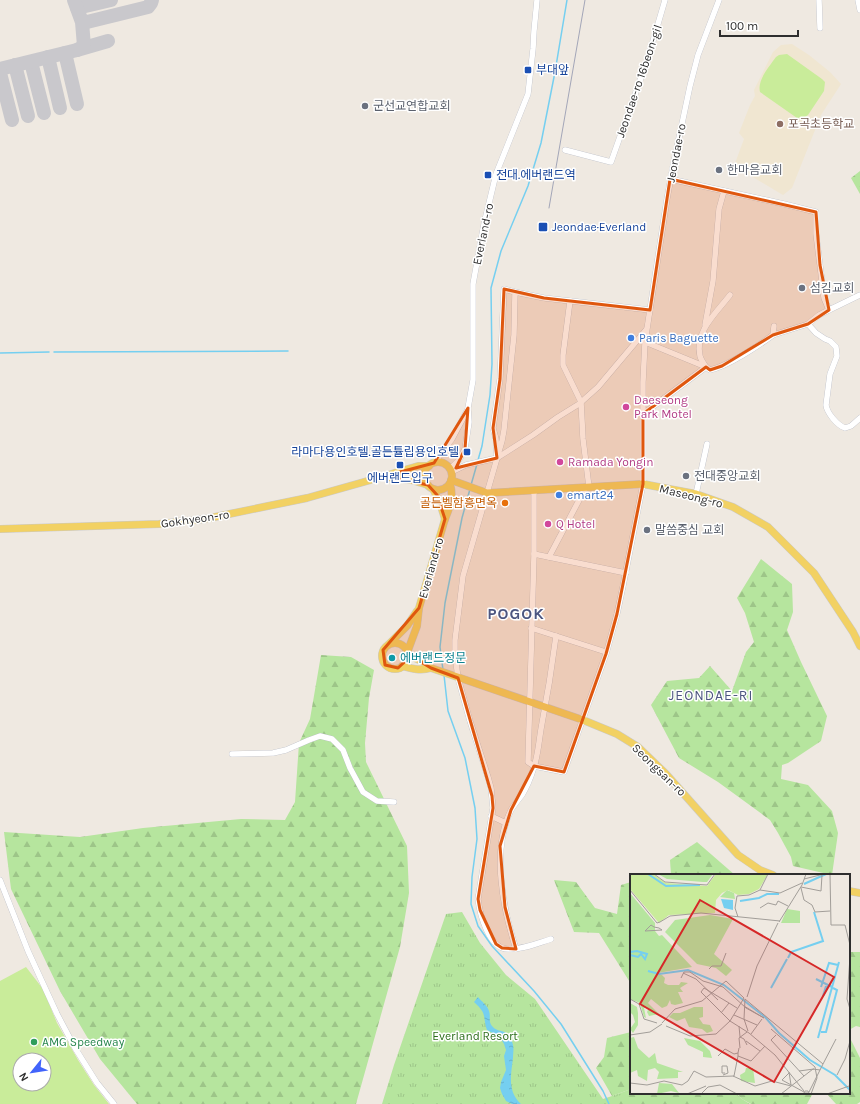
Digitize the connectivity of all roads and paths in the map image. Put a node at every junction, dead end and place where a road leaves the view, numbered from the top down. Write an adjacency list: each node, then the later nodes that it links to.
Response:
1 (537, 0): 25 (street, Everland-ro)
2 (665, 0): 8 (street, Jeondae-ro 16beon-gil)
3 (719, 0): 9 (street, Jeondae-ro)
4 (820, 0): 7 (street)
5 (858, 0): 6 (street)
6 (860, 10)
7 (820, 28)
8 (565, 150)
9 (670, 179): 10 (street); 15 (street, Jeondae-ro)
10 (724, 191): 16 (street); 19 (street)
11 (515, 292): 14 (street); 29 (street); 29 (street)
12 (860, 294): 16 (street)
13 (730, 295): 19 (street)
14 (570, 301): 15 (street); 24 (street)
15 (650, 310): 20 (street, Jeondae-ro)
16 (829, 310): 17 (street)
17 (808, 324): 21 (street); 27 (street)
18 (774, 326): 21 (street)
19 (704, 328): 23 (street)
20 (646, 330): 22 (street, Jeondae-ro); 24 (street)
21 (773, 335): 23 (street)
22 (645, 342): 23 (street); 26 (street, Jeondae-ro)
23 (706, 367): 26 (street)
24 (581, 402): 29 (street); 36 (street)
25 (468, 408): 30 (street); 31 (street, Everland-ro)
26 (643, 414): 34 (street, Jeondae-ro)
27 (860, 418)
28 (707, 444): 39 (street)
29 (497, 458): 31 (street); 38 (street)
30 (432, 464): 31 (main road); 32 (main road, Gokhyeon-ro); 35 (main road)
31 (451, 470): 33 (main road, Everland-ro)
32 (385, 476): 35 (main road); 41 (main road, Gokhyeon-ro)
33 (451, 482): 35 (main road); 38 (main road); 40 (main road, Everland-ro)
34 (644, 484): 36 (main road, Maseong-ro); 39 (main road, Maseong-ro); 44 (street, Jeondae-ro)
35 (430, 487): 40 (main road)
36 (588, 487): 37 (main road, Maseong-ro); 43 (street)
37 (534, 491): 38 (main road, Maseong-ro); 42 (street)
38 (485, 492): 54 (street)
39 (696, 494): 49 (main road, Maseong-ro)
40 (445, 519): 45 (main road, Everland-ro)
41 (0, 529)
42 (534, 554): 43 (street); 46 (street)
43 (549, 557): 44 (street)
44 (626, 573): 50 (street, Jeondae-ro)
45 (419, 608): 48 (main road); 51 (main road, Everland-ro)
46 (531, 628): 47 (street); 55 (street)
47 (556, 636): 50 (street); 56 (street)
48 (389, 644): 51 (main road); 52 (main road)
49 (860, 646)
50 (606, 652): 57 (street, Jeondae-ro)
51 (407, 654): 52 (main road); 53 (main road)
52 (402, 666): 53 (main road)
53 (431, 668): 54 (main road, Seongsan-ro)
54 (456, 677): 55 (main road, Seongsan-ro); 61 (street)
55 (530, 702): 56 (main road, Seongsan-ro); 59 (street)
56 (545, 708): 57 (main road, Seongsan-ro); 59 (street)
57 (583, 720): 59 (street, Jeondae-ro); 63 (main road, Seongsan-ro)
58 (232, 754): 60 (street)
59 (534, 766): 62 (street)
60 (394, 802)
61 (491, 816): 62 (street); 66 (street)
62 (506, 823): 66 (street)
63 (770, 874)
64 (0, 880): 67 (street)
65 (551, 939): 66 (street)
66 (516, 949)
67 (114, 1104)

